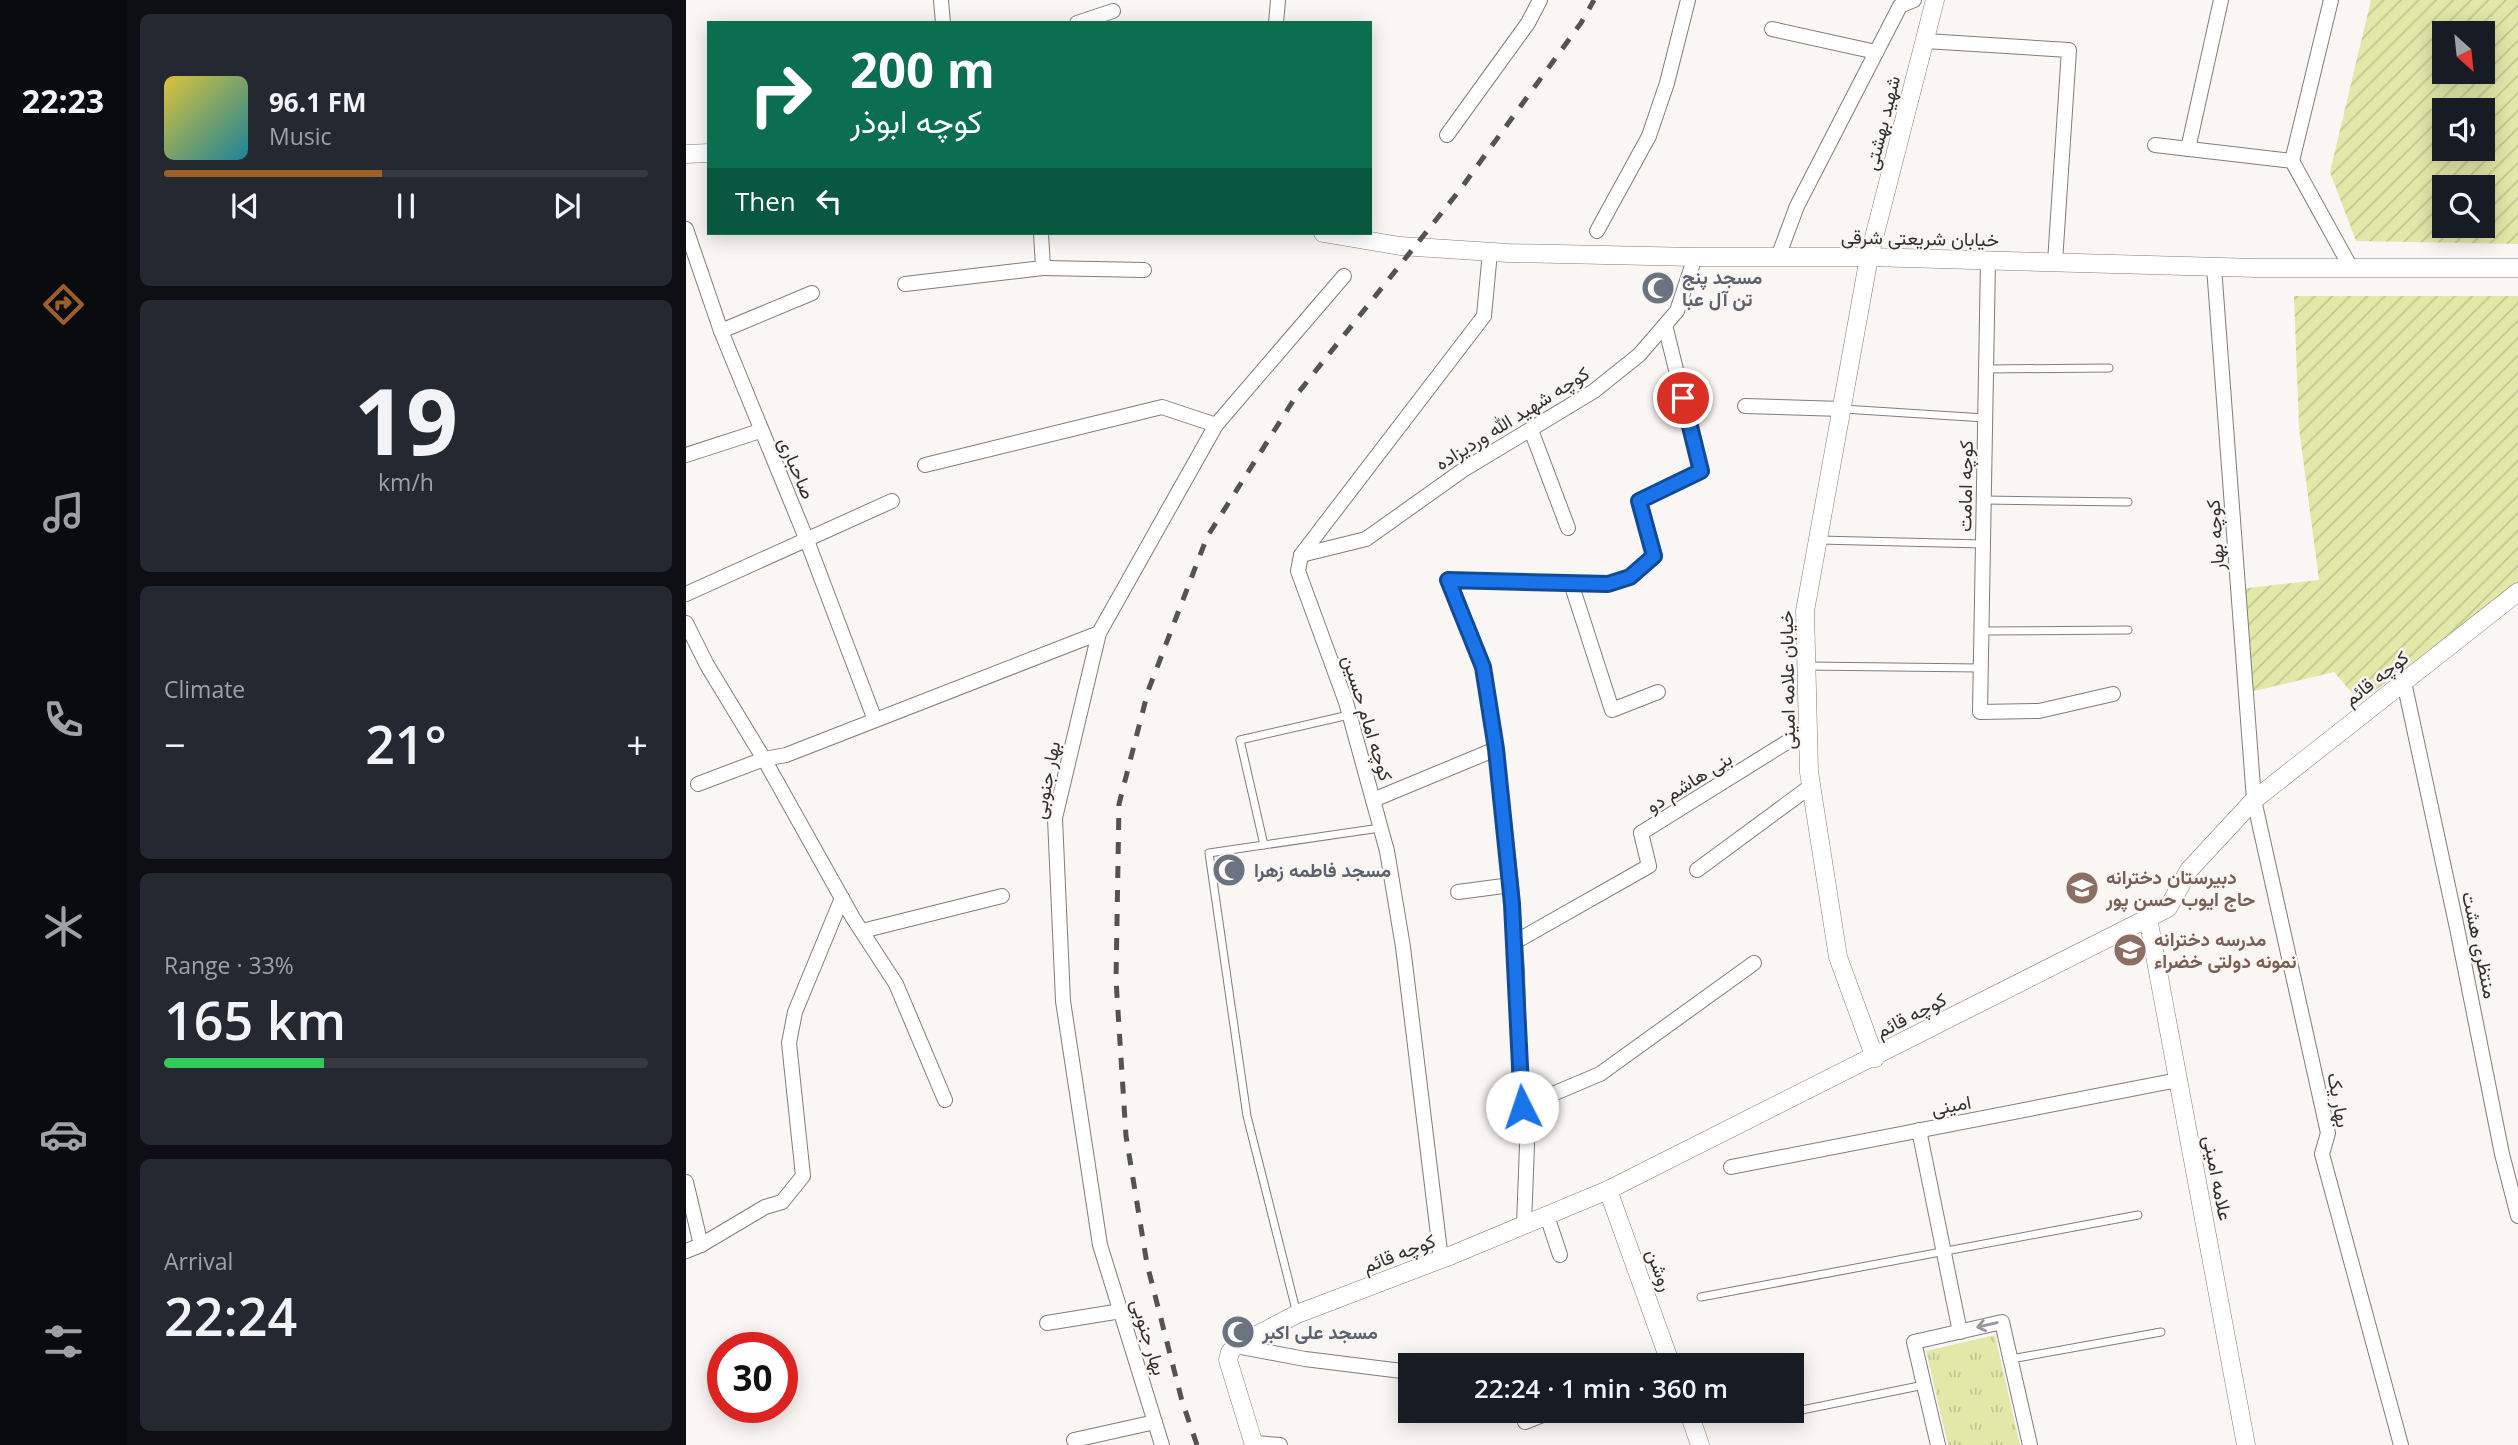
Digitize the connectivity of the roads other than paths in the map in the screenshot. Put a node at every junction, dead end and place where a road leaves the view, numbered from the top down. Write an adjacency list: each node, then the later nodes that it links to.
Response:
1 (941, 0): 10 (street)
2 (1278, 0): 12 (street)
3 (1540, 0): 16 (street)
4 (1688, 0): 23 (street)
5 (1914, 0): 15 (street)
6 (1935, 0): 14 (street, شهید بهشتی)
7 (2221, 0): 18 (street)
8 (2331, 0): 21 (street)
9 (1113, 11): 11 (street)
10 (943, 21)
11 (1083, 21)
12 (1276, 21)
13 (1772, 29): 15 (street)
14 (1925, 41): 29 (street, شهید بهشتی); 31 (street)
15 (1876, 52): 28 (street)
16 (1447, 135)
17 (2155, 145): 18 (street)
18 (2188, 149): 21 (street)
19 (686, 153): 20 (street)
20 (707, 153)
21 (2292, 160): 34 (street)
22 (686, 229): 41 (street, صاحباری)
23 (1597, 231)
24 (1041, 235): 33 (street)
25 (1335, 235): 26 (street, خیابان شریعتی شرقی)
26 (1490, 252): 27 (street, خیابان شریعتی شرقی); 59 (street)
27 (1695, 257): 28 (street, خیابان شریعتی شرقی); 40 (street, کوچه شهید الله وردیزاده)
28 (1778, 257): 29 (street, خیابان شریعتی شرقی)
29 (1869, 257): 30 (street, خیابان شریعتی شرقی); 45 (street, خیابان علامه امینی)
30 (1989, 260): 31 (street, خیابان شریعتی شرقی); 43 (street, کوچه امامت)
31 (2055, 262): 32 (street, خیابان شریعتی شرقی)
32 (2214, 267): 34 (street, خیابان شریعتی شرقی); 80 (street, کوچه بهار)
33 (1043, 268): 36 (street); 38 (street)
34 (2351, 268): 35 (street, خیابان شریعتی شرقی)
35 (2518, 268)
36 (1144, 270)
37 (1344, 276): 47 (street, بهار جنوبی)
38 (905, 284)
39 (812, 293): 41 (street)
40 (1665, 325): 48 (street, کوچه شهید الله وردیزاده); 60 (street)
41 (720, 331): 49 (street, صاحباری)
42 (2109, 368): 43 (lane)
43 (1986, 369): 46 (street, کوچه امامت)
44 (1745, 406): 45 (street)
45 (1842, 409): 46 (lane); 57 (street, خیابان علامه امینی)
46 (1985, 418): 52 (street, کوچه امامت)
47 (1216, 425): 51 (street); 66 (street, بهار جنوبی)
48 (1531, 430): 55 (street); 59 (street, کوچه شهید الله وردیزاده)
49 (760, 431): 50 (street); 56 (street, صاحباری)
50 (686, 455)
51 (925, 465)
52 (1984, 500): 54 (lane); 58 (street, کوچه امامت)
53 (892, 501): 56 (street)
54 (2128, 502)
55 (1568, 528)
56 (806, 538): 62 (street); 73 (street, صاحباری)
57 (1818, 540): 58 (lane); 67 (street, خیابان علامه امینی)
58 (1983, 544): 65 (street, کوچه امامت)
59 (1301, 555): 72 (street, کوچه امام حسین)
60 (1572, 583): 70 (street); 75 (street)
61 (2518, 592): 69 (street, کوچه قائم)
62 (686, 594)
63 (686, 623): 76 (street)
64 (2129, 630): 65 (lane)
65 (1981, 631): 68 (street, کوچه امامت)
66 (1099, 633): 73 (street); 110 (street, بهار جنوبی)
67 (1806, 666): 68 (lane); 74 (street, خیابان علامه امینی)
68 (1980, 668): 71 (street, کوچه امامت)
69 (2404, 682): 80 (street, کوچه قائم); 102 (street, منتظری هشت)
70 (1658, 692)
71 (2113, 694)
72 (1350, 715): 79 (street, کوچه امام حسین); 82 (lane)
73 (874, 720): 76 (street)
74 (1808, 729): 78 (street, خیابان علامه امینی); 90 (street, بنی هاشم دو)
75 (1496, 749): 79 (street); 84 (street)
76 (764, 759): 77 (street); 87 (street)
77 (698, 784)
78 (1811, 786): 83 (street); 92 (street, خیابان علامه امینی)
79 (1373, 800): 81 (street, کوچه امام حسین)
80 (2253, 800): 88 (street, کوچه قائم); 131 (street, بهار یک)
81 (1381, 828): 82 (lane); 108 (street, کوچه امام حسین)
82 (1264, 845): 111 (lane)
83 (1697, 870)
84 (1511, 885): 85 (street); 90 (street)
85 (1458, 892)
86 (1002, 896): 89 (street)
87 (842, 898): 89 (street); 104 (street)
88 (2148, 918): 92 (street, کوچه قائم); 93 (street, علامه امینی)
89 (862, 931): 94 (street)
90 (1515, 942): 95 (street)
91 (1754, 963): 95 (street)
92 (1875, 1058): 99 (street, کوچه قائم)
93 (2178, 1080): 96 (street, امینی); 130 (street, علامه امینی)
94 (946, 1100)
95 (1522, 1107): 103 (street)
96 (1919, 1130): 97 (street, امینی); 106 (street)
97 (1731, 1167)
98 (686, 1182): 104 (street)
99 (1608, 1190): 101 (street, کوچه قائم); 116 (street, روشن)
100 (2138, 1215): 106 (lane)
101 (1547, 1216): 103 (street, کوچه قائم); 107 (street)
102 (2518, 1216)
103 (1524, 1226): 108 (street, کوچه قائم)
104 (701, 1245): 105 (street)
105 (686, 1251)
106 (1944, 1252): 109 (lane); 113 (street)
107 (1560, 1255)
108 (1441, 1259): 111 (street, کوچه قائم)
109 (1702, 1297)
110 (1121, 1311): 112 (street); 121 (street, بهار جنوبی)
111 (1297, 1314): 115 (street, کوچه قائم)
112 (1047, 1323)
113 (1960, 1332): 117 (street, one-way to 113); 119 (street)
114 (2161, 1332): 117 (lane)
115 (1236, 1346): 118 (street); 124 (street)
116 (1664, 1353)
117 (2010, 1359): 129 (street)
118 (1398, 1371)
119 (1924, 1385): 120 (lane); 128 (street)
120 (1804, 1410)
121 (1155, 1422): 123 (street); 125 (street, بهار جنوبی)
122 (1692, 1423): 127 (street)
123 (1074, 1440)
124 (1254, 1444): 126 (street)
125 (1163, 1445)
126 (1280, 1445)
127 (1700, 1445)
128 (1938, 1445)
129 (2030, 1445)
130 (2246, 1445)
131 (2401, 1445)

